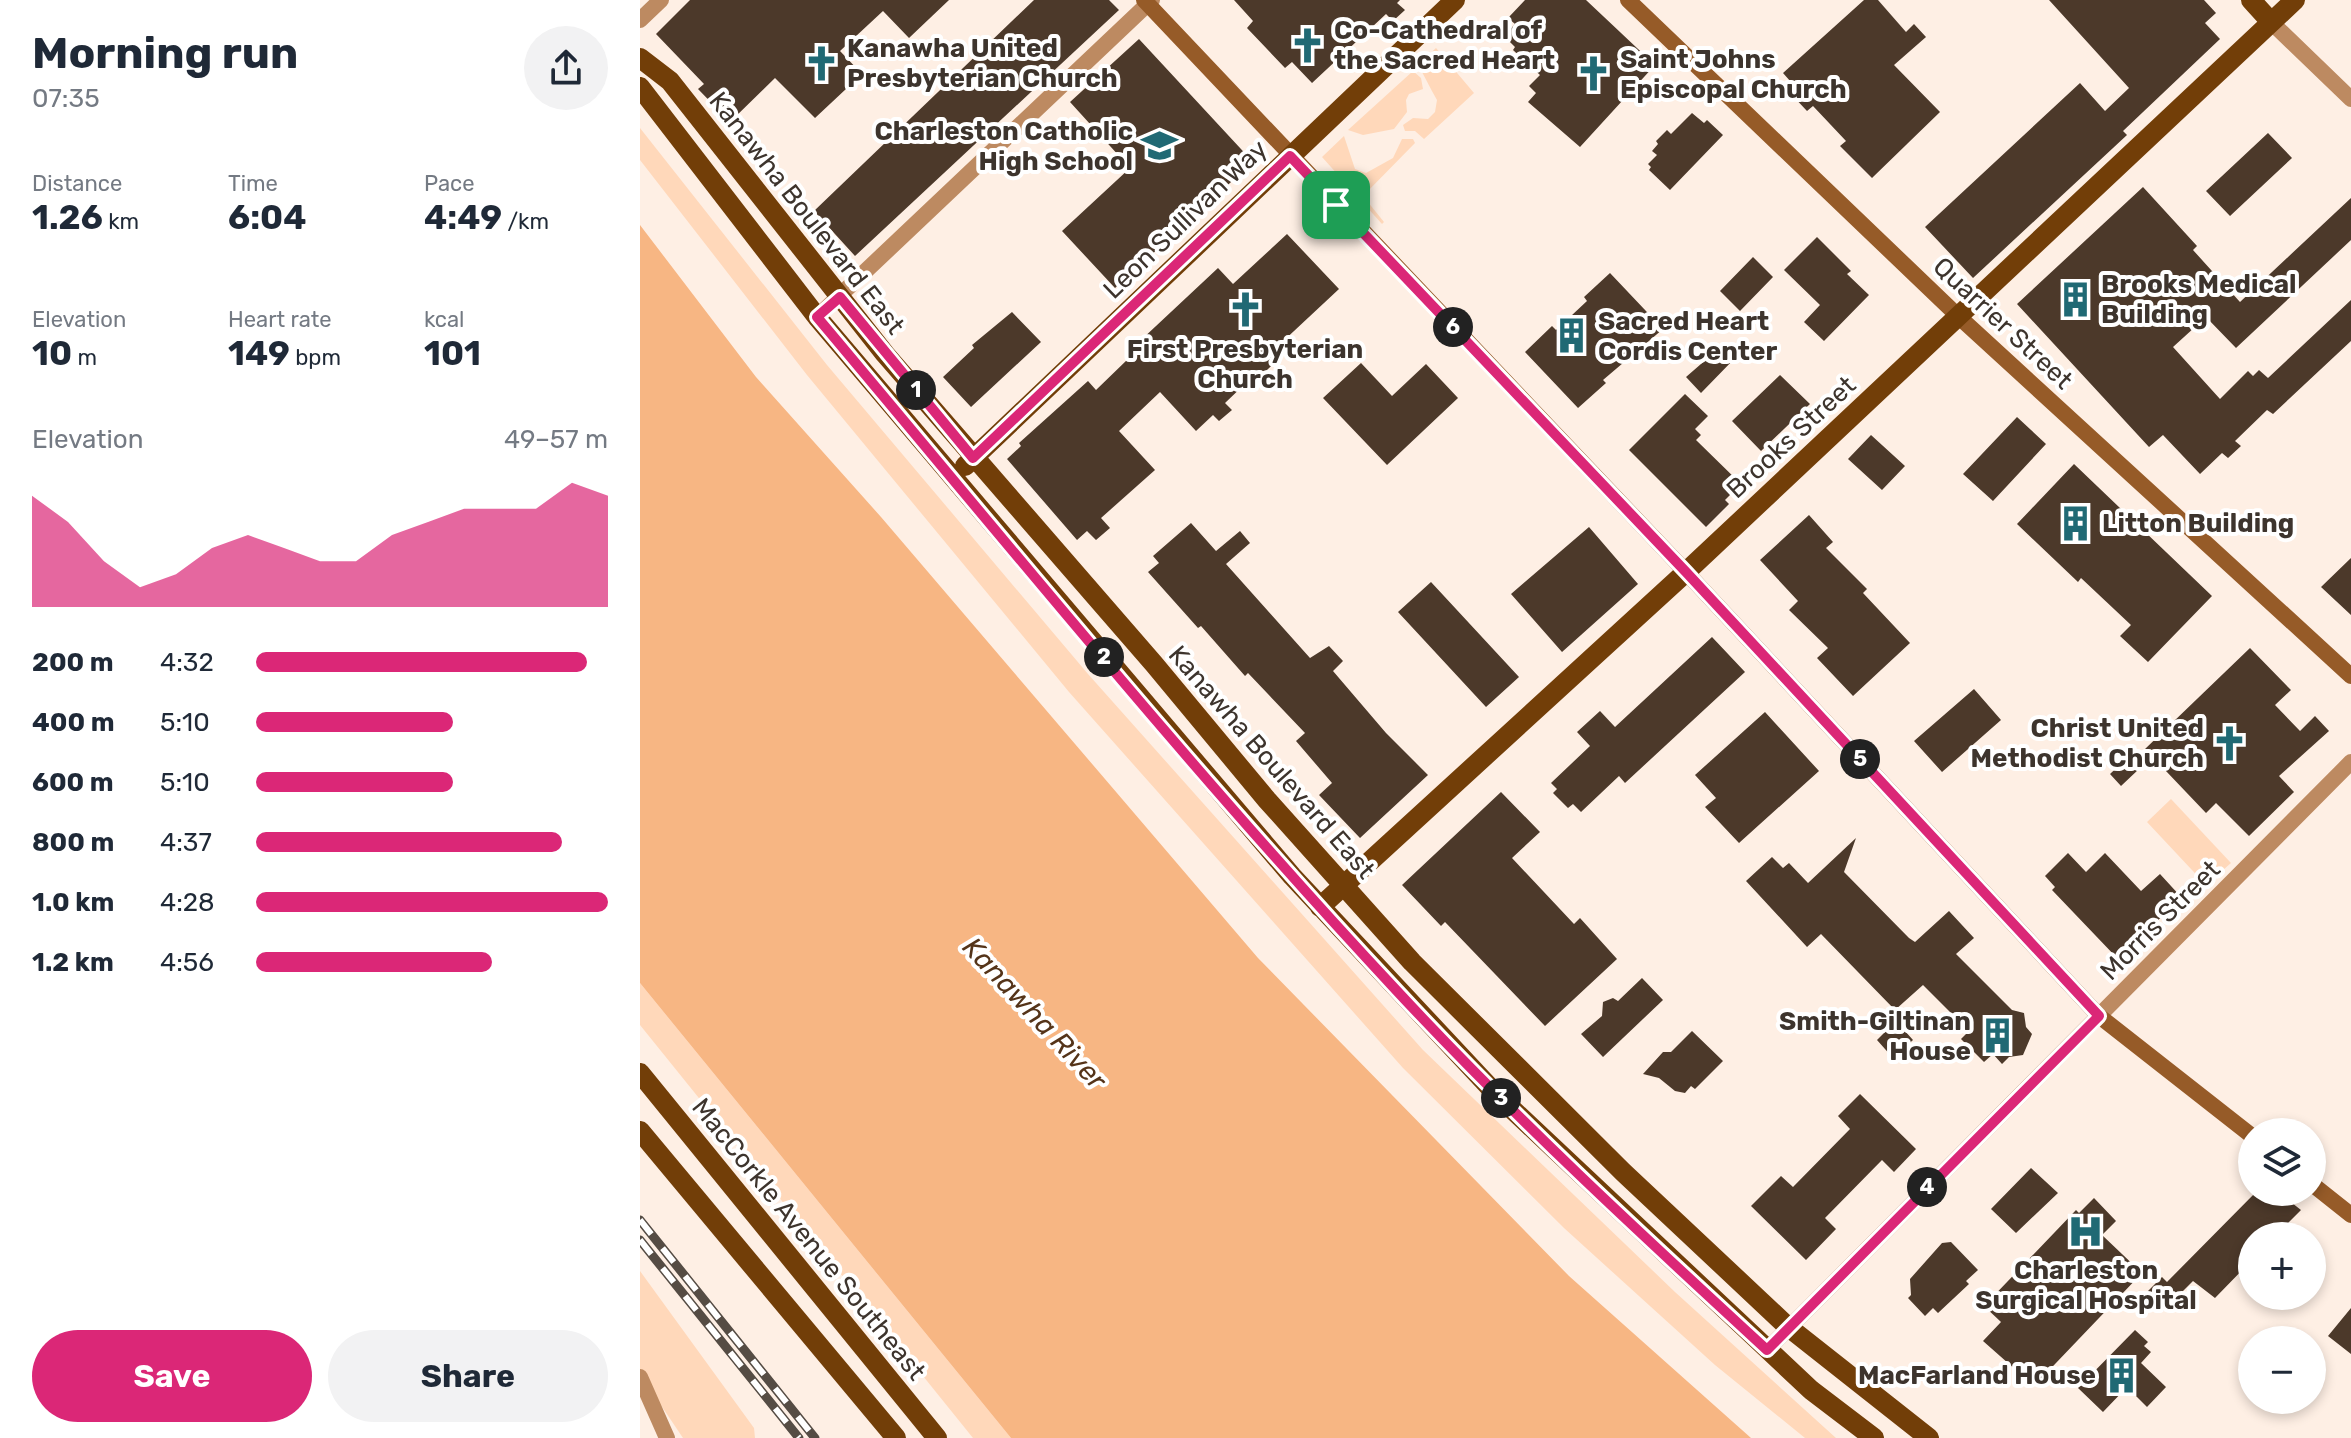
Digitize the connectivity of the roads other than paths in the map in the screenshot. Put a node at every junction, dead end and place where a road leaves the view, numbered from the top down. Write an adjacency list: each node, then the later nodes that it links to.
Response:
1 (661, 0): 7 (street)
2 (1455, 0): 12 (main road, Leon Sullivan Way)
3 (1628, 0): 14 (main road, Quarrier Street)
4 (2251, 0): 8 (main road)
5 (2295, 0): 8 (main road, Brooks Street)
6 (1148, 1): 12 (main road); 13 (street)
7 (640, 20)
8 (2271, 22): 11 (street); 14 (main road, Brooks Street)
9 (640, 58): 13 (main road, Kanawha Boulevard East)
10 (640, 87): 15 (main road, Kanawha Boulevard East)
11 (2351, 99)
12 (1290, 156): 16 (main road, Leon Sullivan Way); 18 (main road)
13 (840, 297): 15 (street); 16 (main road, Kanawha Boulevard East)
14 (1958, 316): 18 (main road, Brooks Street); 19 (main road, Quarrier Street)
15 (817, 317): 17 (main road, Kanawha Boulevard East)
16 (973, 458): 17 (main road, Leon Sullivan Way); 21 (main road, Kanawha Boulevard East)
17 (953, 478): 22 (main road, Kanawha Boulevard East)
18 (1686, 572): 21 (main road, Brooks Street); 23 (main road)
19 (2351, 676)
20 (2351, 762): 23 (street, Morris Street)
21 (1343, 885): 22 (main road, Brooks Street); 29 (main road, Kanawha Boulevard East)
22 (1320, 907): 30 (main road, Kanawha Boulevard East)
23 (2099, 1016): 25 (main road); 29 (street, Morris Street)
24 (640, 1073): 34 (main road, MacCorkle Avenue Southeast)
25 (2238, 1125)
26 (640, 1131): 33 (main road)
27 (2326, 1195): 28 (main road)
28 (2351, 1215)
29 (1787, 1326): 30 (street, Morris Street); 36 (main road, Kanawha Boulevard East)
30 (1767, 1350): 35 (main road, Kanawha Boulevard East)
31 (640, 1377): 32 (street)
32 (667, 1438)
33 (896, 1438)
34 (937, 1438)
35 (1874, 1438)
36 (1929, 1438)

